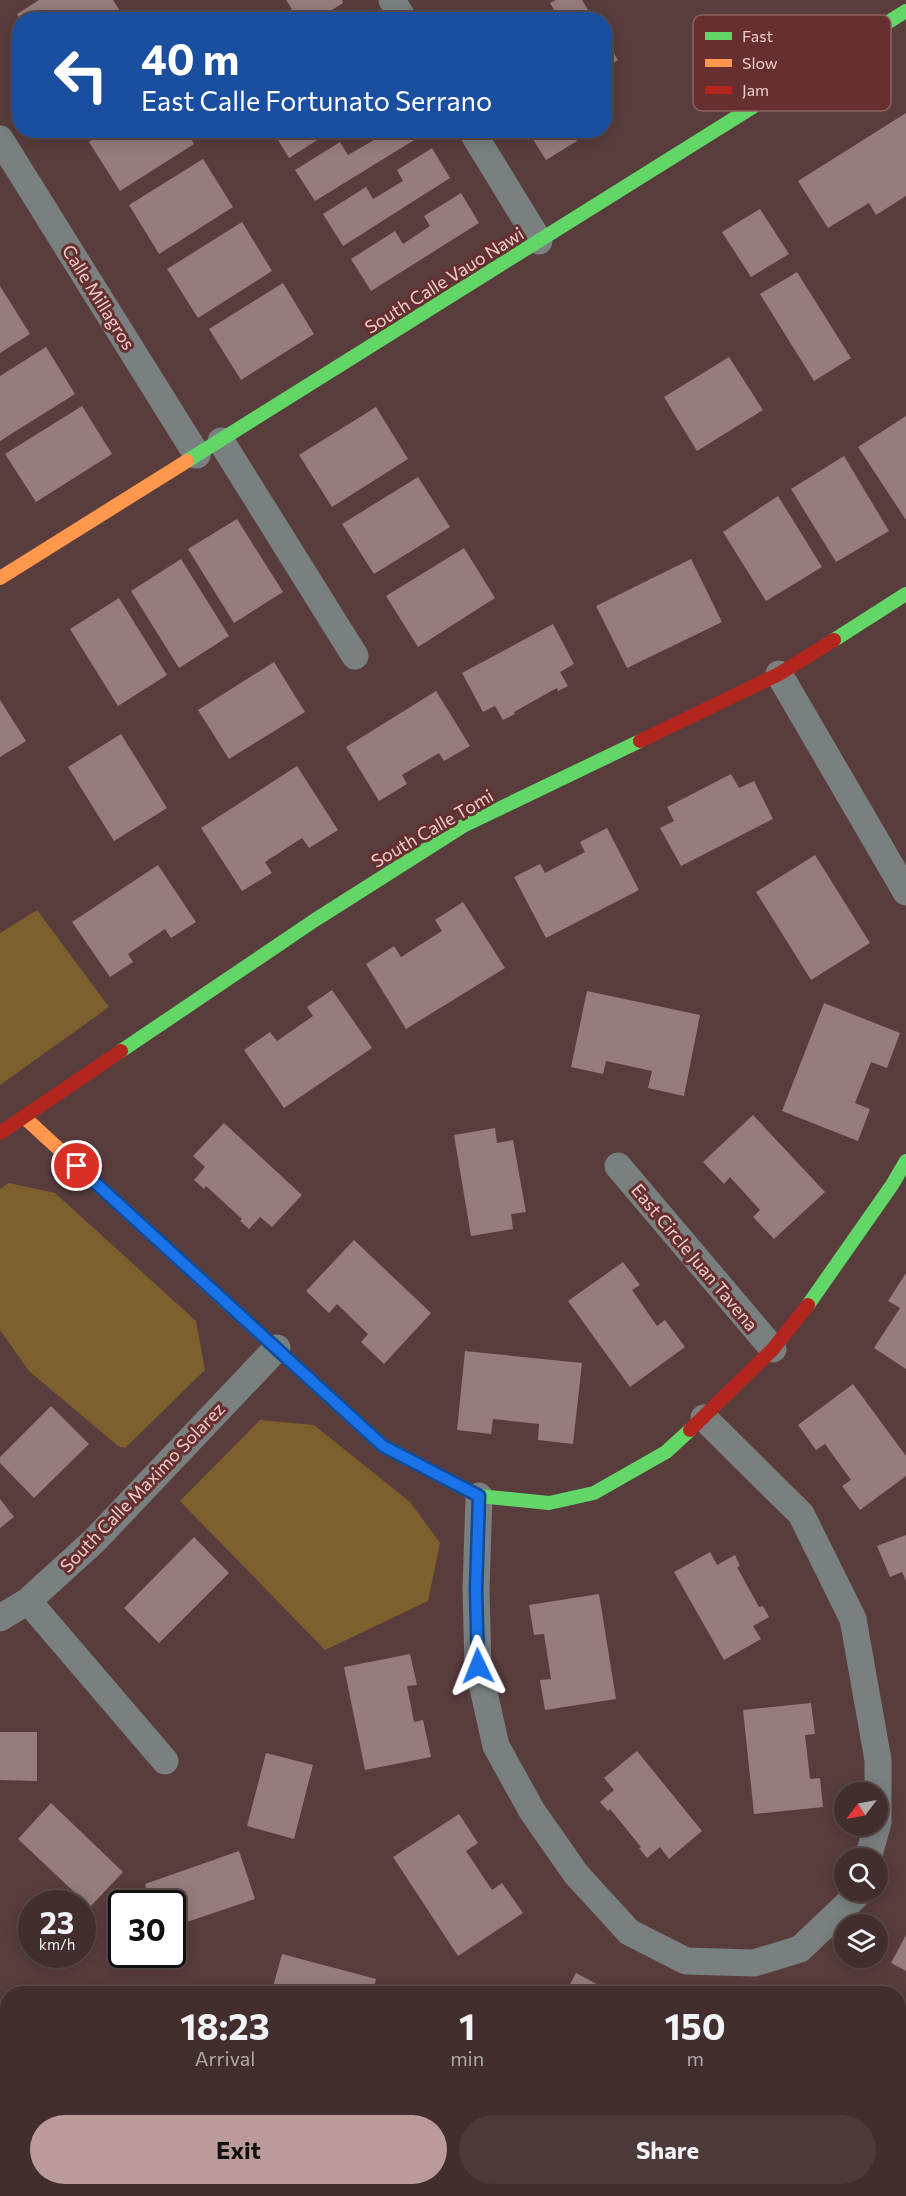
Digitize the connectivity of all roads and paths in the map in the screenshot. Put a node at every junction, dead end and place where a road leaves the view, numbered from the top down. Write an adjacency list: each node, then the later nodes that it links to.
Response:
1 (906, 11): 2 (street, South Calle Vauo Nawi)
2 (891, 20)
3 (746, 111): 6 (street, South Calle Vauo Nawi)
4 (476, 138): 6 (street)
5 (0, 139): 8 (street, Calle Millagros)
6 (538, 241): 7 (street, South Calle Vauo Nawi)
7 (220, 441): 8 (street, South Calle Vauo Nawi); 11 (street)
8 (197, 455): 9 (street, South Calle Vauo Nawi)
9 (1, 576)
10 (906, 594): 12 (street, South Calle Tomi)
11 (355, 656)
12 (779, 674): 13 (street); 14 (street, South Calle Tomi)
13 (906, 892)
14 (24, 1117): 15 (street, South Calle Tomi); 18 (street)
15 (0, 1133)
16 (906, 1161): 19 (street)
17 (618, 1166): 19 (street, East Circle Juan Tavena)
18 (277, 1348): 21 (street); 22 (street, South Calle Maximo Solarez)
19 (773, 1348): 20 (street)
20 (704, 1418): 21 (street); 25 (street)
21 (479, 1496): 26 (street)
22 (28, 1600): 23 (street, South Calle Maximo Solarez); 24 (street)
23 (0, 1618)
24 (165, 1761)
25 (878, 1782)
26 (850, 1902)

